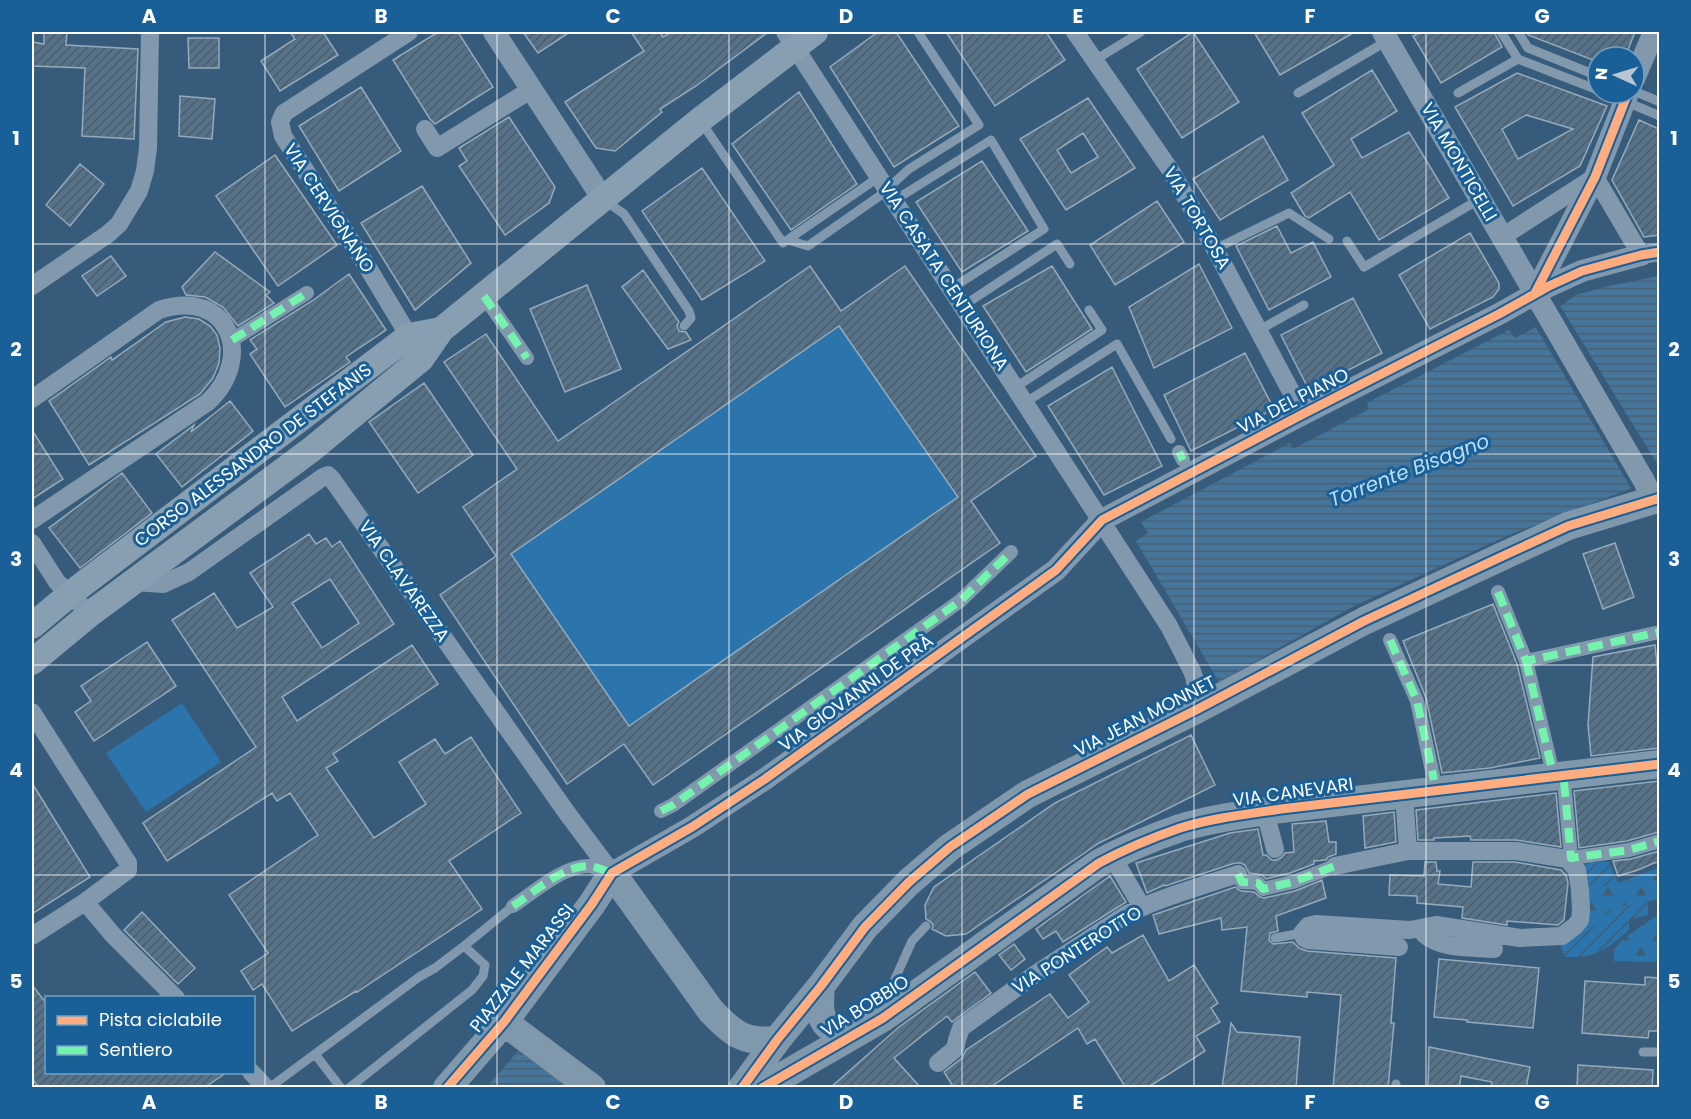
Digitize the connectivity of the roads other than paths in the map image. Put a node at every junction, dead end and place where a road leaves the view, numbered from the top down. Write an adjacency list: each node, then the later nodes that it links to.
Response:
1 (150, 32): 38 (street)
2 (409, 32): 49 (street, VIA CERVIGNANO)
3 (494, 32): 17 (street)
4 (918, 32): 26 (lane)
5 (1075, 32): 14 (street, VIA TORTOSA)
6 (1141, 32): 14 (lane)
7 (1501, 32): 13 (lane)
8 (1518, 32): 15 (lane)
9 (1654, 32): 12 (street)
10 (1387, 35): 18 (lane); 27 (street, VIA MONTICELLI)
11 (798, 36): 23 (main road, CORSO ALESSANDRO DE STEFANIS); 26 (street, VIA CASATA CENTURIONA)
12 (1646, 51)
13 (1518, 59): 16 (lane); 19 (lane)
14 (1095, 60): 34 (street, VIA TORTOSA)
15 (1586, 71)
16 (1586, 85)
17 (532, 89): 24 (street); 28 (street)
18 (1298, 93)
19 (1458, 93)
20 (1619, 105): 25 (street)
21 (1641, 105): 22 (lane)
22 (1659, 116)
23 (700, 120): 28 (main road, CORSO ALESSANDRO DE STEFANIS); 32 (lane)
24 (425, 129)
25 (1595, 177): 29 (street); 30 (street); 35 (street)
26 (887, 189): 32 (lane); 32 (lane); 39 (street, VIA CASATA CENTURIONA); 39 (lane)
27 (1480, 199): 29 (street, VIA MONTICELLI); 33 (lane)
28 (603, 200): 41 (main road, CORSO ALESSANDRO DE STEFANIS); 46 (lane)
29 (1502, 237): 42 (street, VIA MONTICELLI)
30 (1563, 238): 37 (street); 42 (street)
31 (1329, 239): 34 (lane)
32 (788, 240)
33 (1347, 241)
34 (1215, 249): 48 (street, VIA TORTOSA)
35 (1650, 254): 37 (street, VIA DEL PIANO)
36 (1070, 264): 44 (lane)
37 (1582, 271): 42 (street, VIA DEL PIANO)
38 (32, 286)
39 (952, 288): 44 (street, VIA CASATA CENTURIONA)
40 (308, 293): 50 (street)
41 (484, 296): 47 (main road, CORSO ALESSANDRO DE STEFANIS); 51 (street)
42 (1540, 303): 54 (street, VIA DEL PIANO); 56 (street, VIA MONTICELLI)
43 (1304, 305): 48 (lane)
44 (963, 306): 52 (street, VIA CASATA CENTURIONA)
45 (1089, 310): 52 (lane)
46 (684, 326)
47 (441, 330): 49 (main road, CORSO ALESSANDRO DE STEFANIS); 61 (main road, CORSO ALESSANDRO DE STEFANIS)
48 (1259, 330): 54 (street, VIA TORTOSA)
49 (409, 336): 63 (main road, CORSO ALESSANDRO DE STEFANIS)
50 (232, 340): 53 (street); 57 (street)
51 (527, 358)
52 (1021, 394): 55 (lane); 58 (street, VIA CASATA CENTURIONA)
53 (32, 399)
54 (1303, 414): 58 (street, VIA DEL PIANO)
55 (1171, 439)
56 (1653, 494): 70 (main road, VIA JEAN MONNET)
57 (32, 520)
58 (1102, 520): 70 (street, VIA CASATA CENTURIONA); 85 (street, VIA GIOVANNI DE PRÀ)
59 (32, 543): 63 (street)
60 (1011, 552): 77 (street)
61 (134, 582): 64 (main road, CORSO ALESSANDRO DE STEFANIS); 85 (street, VIA CLAVAREZZA)
62 (1497, 592): 69 (street)
63 (70, 594): 64 (street); 65 (main road, CORSO ALESSANDRO DE STEFANIS)
64 (90, 614): 68 (main road, CORSO ALESSANDRO DE STEFANIS)
65 (32, 626)
66 (1659, 632): 69 (street)
67 (1390, 640): 74 (street)
68 (32, 662)
69 (1526, 662): 73 (street)
70 (1196, 710): 99 (main road, VIA JEAN MONNET)
71 (32, 712): 87 (street)
72 (1659, 764): 76 (main road, VIA CANEVARI)
73 (1551, 765)
74 (1434, 780)
75 (1564, 782): 83 (street)
76 (1404, 795): 78 (main road, VIA CANEVARI); 81 (street)
77 (660, 811)
78 (1265, 812): 80 (street); 82 (main road, VIA CANEVARI)
79 (1659, 841): 83 (street, VIA PONTEROTTO)
80 (1275, 849)
81 (1408, 851): 83 (street, VIA PONTEROTTO); 84 (street, VIA PONTEROTTO)
82 (1112, 856): 89 (street); 98 (main road, VIA CANEVARI)
83 (1569, 859): 91 (street)
84 (1335, 866): 86 (street, VIA PONTEROTTO)
85 (612, 873): 88 (street, PIAZZALE MARASSI); 102 (main road, PIAZZALE MARASSI); 104 (main road)
86 (1238, 874): 89 (street, VIA PONTEROTTO)
87 (84, 902): 93 (street); 100 (street)
88 (513, 906): 95 (lane, PIAZZALE MARASSI)
89 (1142, 907): 108 (street, VIA PONTEROTTO)
90 (926, 926): 101 (lane)
91 (1423, 929): 92 (street); 97 (street)
92 (1302, 933): 94 (lane); 96 (street)
93 (32, 936)
94 (1275, 938)
95 (464, 946): 107 (lane, PIAZZALE MARASSI); 114 (lane, PIAZZALE MARASSI)
96 (1399, 947)
97 (1494, 949)
98 (968, 956): 101 (main road, VIA BOBBIO)
99 (821, 986): 103 (main road); 104 (main road, VIA JEAN MONNET)
100 (174, 996)
101 (883, 1018): 103 (main road, VIA BOBBIO)
102 (504, 1022): 110 (main road, PIAZZALE MARASSI); 115 (main road)
103 (854, 1034): 111 (main road, VIA BOBBIO)
104 (777, 1040): 116 (main road, VIA JEAN MONNET)
105 (1643, 1052): 106 (lane)
106 (1659, 1052)
107 (315, 1054): 112 (lane, PIAZZALE MARASSI); 113 (lane)
108 (938, 1062)
109 (253, 1074): 112 (street)
110 (445, 1085)
111 (773, 1085)
112 (268, 1088)
113 (341, 1088)
114 (349, 1088)
115 (592, 1088)
116 (742, 1088)

